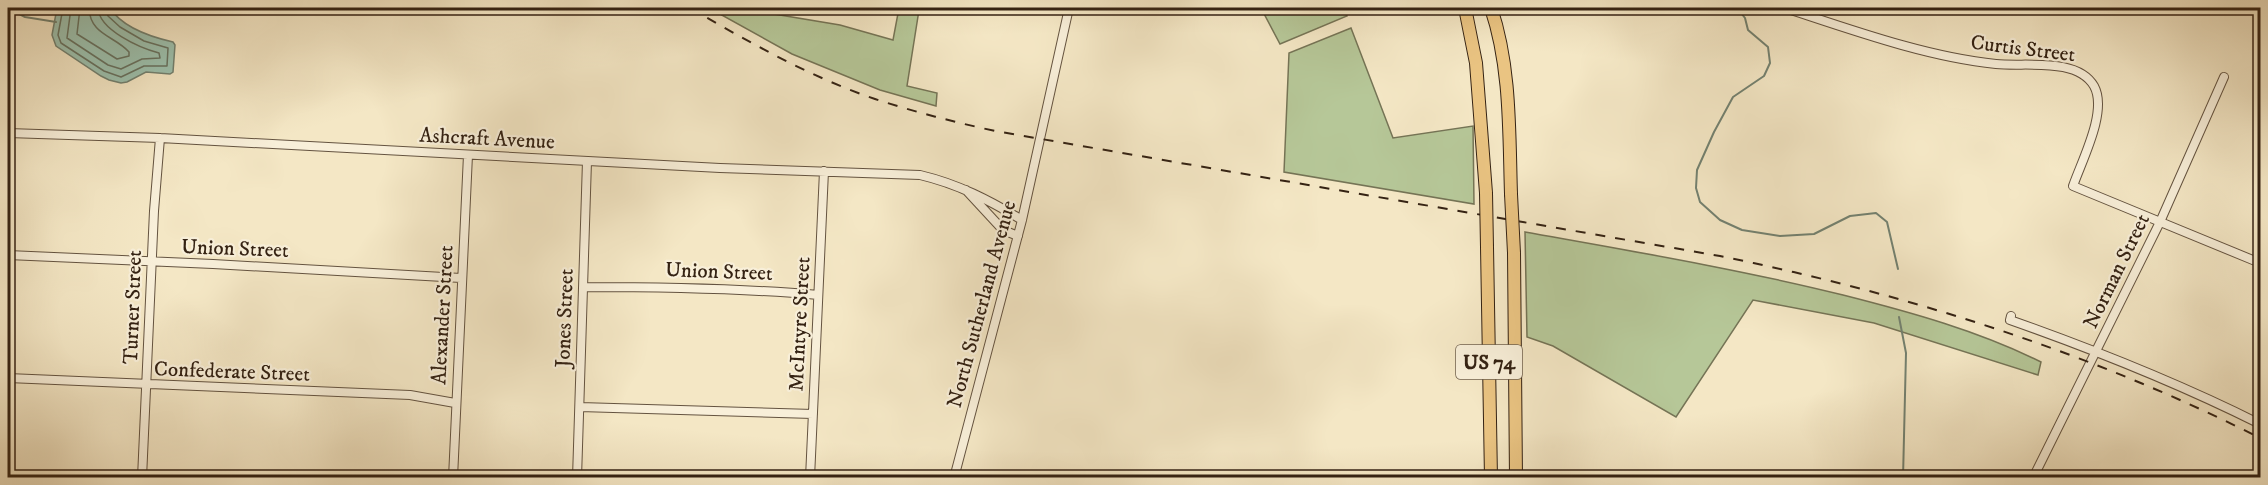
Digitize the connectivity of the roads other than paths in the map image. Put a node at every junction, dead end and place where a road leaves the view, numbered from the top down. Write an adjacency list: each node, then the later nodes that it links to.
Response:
1 (1068, 8): 12 (street, North Sutherland Avenue)
2 (1465, 8): 34 (highway, US 74, bridge)
3 (1491, 8): 35 (highway, US 74, bridge)
4 (1785, 8): 13 (street, Curtis Street)
5 (2224, 77): 13 (street, Norman Street)
6 (8, 134): 7 (street, Ashcraft Avenue)
7 (160, 138): 8 (street, Ashcraft Avenue); 16 (street, Turner Street)
8 (468, 155): 9 (street, Ashcraft Avenue); 18 (street, Alexander Street)
9 (587, 160): 10 (street, Ashcraft Avenue); 19 (street, Jones Street)
10 (824, 171): 11 (street, Ashcraft Avenue); 20 (street, McIntyre Street)
11 (964, 188): 12 (street, Ashcraft Avenue); 14 (street, Ashcraft Avenue)
12 (1022, 220): 14 (street, North Sutherland Avenue)
13 (2160, 222): 17 (street, Curtis Street); 22 (street, Norman Street)
14 (1018, 236): 33 (street, North Sutherland Avenue)
15 (8, 255): 16 (street, Union Street)
16 (152, 262): 18 (street, Union Street); 24 (street, Turner Street)
17 (2260, 263)
18 (461, 278): 25 (street, Alexander Street)
19 (583, 287): 20 (street, Union Street); 26 (street, Jones Street)
20 (818, 295): 27 (street, McIntyre Street)
21 (2010, 318): 22 (street)
22 (2097, 351): 28 (street); 36 (street, Norman Street)
23 (8, 378): 24 (street, Confederate Street)
24 (147, 386): 25 (street, Confederate Street); 29 (street, Turner Street)
25 (455, 403): 30 (street, Alexander Street)
26 (580, 407): 27 (street); 31 (street, Jones Street)
27 (813, 414): 32 (street, McIntyre Street)
28 (2260, 424)
29 (142, 477)
30 (453, 477)
31 (578, 477)
32 (810, 477)
33 (954, 477)
34 (1491, 477)
35 (1516, 477)
36 (2033, 477)

